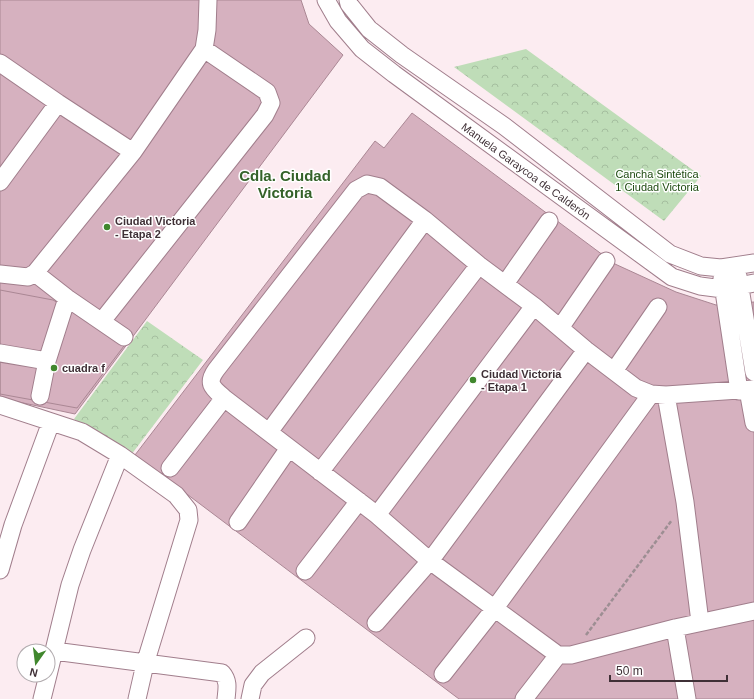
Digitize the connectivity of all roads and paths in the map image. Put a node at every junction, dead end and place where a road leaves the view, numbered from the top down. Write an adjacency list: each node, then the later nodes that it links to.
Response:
1 (208, 0): 4 (street)
2 (326, 0): 18 (street, Manuela Garaycoa de Calderón)
3 (348, 0): 14 (street, Manuela Garaycoa de Calderón)
4 (204, 49): 7 (street); 22 (street)
5 (0, 63): 6 (street)
6 (58, 103): 7 (street); 8 (street)
7 (133, 152): 15 (street)
8 (0, 182)
9 (425, 220): 13 (street); 33 (street); 37 (street)
10 (549, 220): 17 (street)
11 (606, 261): 23 (street)
12 (754, 264): 14 (street, Manuela Garaycoa de Calderón)
13 (479, 265): 17 (street); 41 (street)
14 (729, 267): 18 (street)
15 (35, 273): 16 (street); 19 (street)
16 (0, 274)
17 (505, 284): 20 (street)
18 (739, 286): 29 (street); 30 (street)
19 (67, 298): 22 (street); 27 (street)
20 (534, 306): 23 (street); 44 (street)
21 (658, 307): 28 (street)
22 (102, 321): 24 (street)
23 (560, 328): 25 (street)
24 (124, 337)
25 (586, 350): 28 (street); 46 (street)
26 (0, 353): 27 (street)
27 (47, 361): 32 (street)
28 (614, 371): 31 (street)
29 (754, 372)
30 (747, 390): 31 (street); 36 (street)
31 (658, 394): 43 (street); 49 (street)
32 (40, 396)
33 (224, 398): 37 (street); 40 (street)
34 (0, 405): 35 (street)
35 (51, 422): 39 (street); 47 (street)
36 (754, 423)
37 (269, 432): 38 (street)
38 (289, 448): 41 (street); 45 (street)
39 (120, 455): 55 (street); 58 (street)
40 (170, 468)
41 (320, 472): 42 (street)
42 (358, 502): 44 (street); 48 (street)
43 (685, 502): 51 (street); 57 (path)
44 (377, 515): 46 (street)
45 (238, 522)
46 (430, 561): 49 (street); 52 (street)
47 (0, 570)
48 (305, 571)
49 (495, 608): 57 (street); 59 (street)
50 (754, 611): 51 (street)
51 (700, 622): 53 (street)
52 (376, 623)
53 (675, 628): 57 (street); 66 (street)
54 (306, 638): 64 (street)
55 (56, 643)
56 (56, 651): 58 (street)
57 (564, 655): 65 (street)
58 (145, 664): 62 (street); 63 (street)
59 (443, 674)
60 (46, 683): 61 (street)
61 (42, 699)
62 (137, 699)
63 (226, 699)
64 (250, 699)
65 (524, 699)
66 (687, 699)

